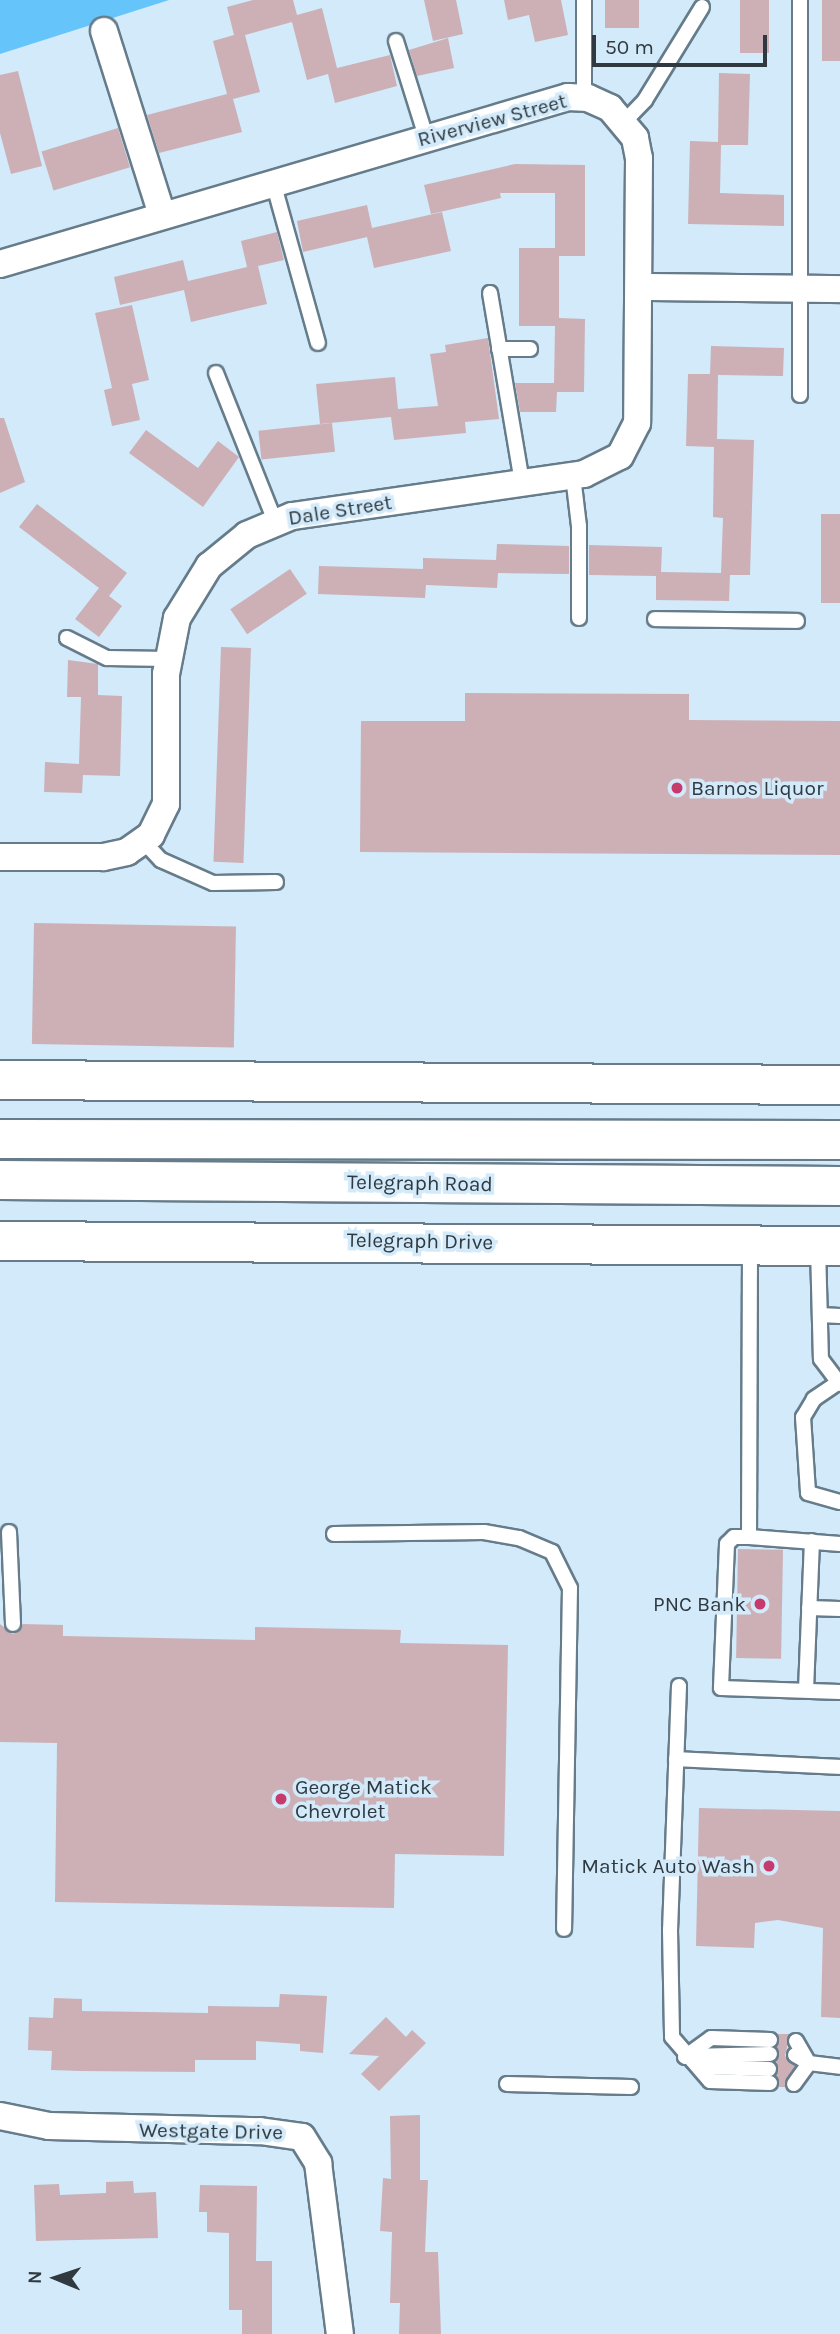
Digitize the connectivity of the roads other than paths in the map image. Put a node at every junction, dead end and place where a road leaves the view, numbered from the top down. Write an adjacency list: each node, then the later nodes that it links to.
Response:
1 (584, 0): 6 (lane)
2 (800, 0): 13 (lane)
3 (702, 7): 7 (lane)
4 (104, 30): 10 (street)
5 (396, 41): 8 (lane)
6 (584, 98): 7 (street, Riverview Street); 8 (street, Riverview Street)
7 (625, 121): 12 (street)
8 (426, 137): 9 (street, Riverview Street)
9 (273, 182): 10 (street, Riverview Street); 16 (lane)
10 (162, 215): 11 (street, Riverview Street)
11 (0, 264)
12 (640, 288): 13 (street); 21 (street, Dale Street)
13 (801, 289): 14 (street); 20 (lane)
14 (840, 289)
15 (491, 293): 17 (lane)
16 (318, 343)
17 (499, 349): 18 (lane); 22 (lane)
18 (530, 349)
19 (216, 373): 23 (lane)
20 (800, 395)
21 (573, 476): 22 (street, Dale Street); 24 (lane)
22 (522, 483): 23 (street, Dale Street)
23 (275, 521): 28 (street, Dale Street)
24 (579, 618)
25 (655, 619): 26 (lane)
26 (797, 621)
27 (66, 638): 28 (lane)
28 (168, 659): 29 (street, Dale Street)
29 (144, 842): 30 (street); 31 (lane)
30 (0, 857)
31 (276, 882)
32 (0, 1080): 33 (main road)
33 (840, 1085)
34 (0, 1139): 35 (main road, Telegraph Road)
35 (840, 1140)
36 (0, 1180): 37 (main road, Telegraph Road)
37 (840, 1186)
38 (0, 1241): 39 (main road, Telegraph Drive)
39 (750, 1245): 40 (main road, Telegraph Drive); 47 (lane)
40 (834, 1246): 41 (lane)
41 (820, 1315): 42 (lane); 43 (lane)
42 (840, 1317)
43 (838, 1384): 44 (lane)
44 (840, 1502)
45 (9, 1532): 52 (lane)
46 (334, 1534): 58 (lane)
47 (749, 1537): 48 (lane); 54 (lane)
48 (812, 1541): 49 (lane); 50 (lane)
49 (840, 1544)
50 (810, 1608): 51 (lane); 54 (lane)
51 (840, 1609)
52 (13, 1624)
53 (679, 1686): 56 (lane)
54 (806, 1690): 55 (lane)
55 (840, 1692)
56 (676, 1759): 57 (lane); 59 (lane)
57 (840, 1767)
58 (564, 1929)
59 (685, 2057): 59 (lane)
60 (840, 2061): 61 (lane)
61 (812, 2063): 61 (lane); 62 (lane)
62 (840, 2067)
63 (507, 2084): 64 (lane)
64 (631, 2087)
65 (0, 2116): 66 (street, Westgate Drive)
66 (340, 2334)

